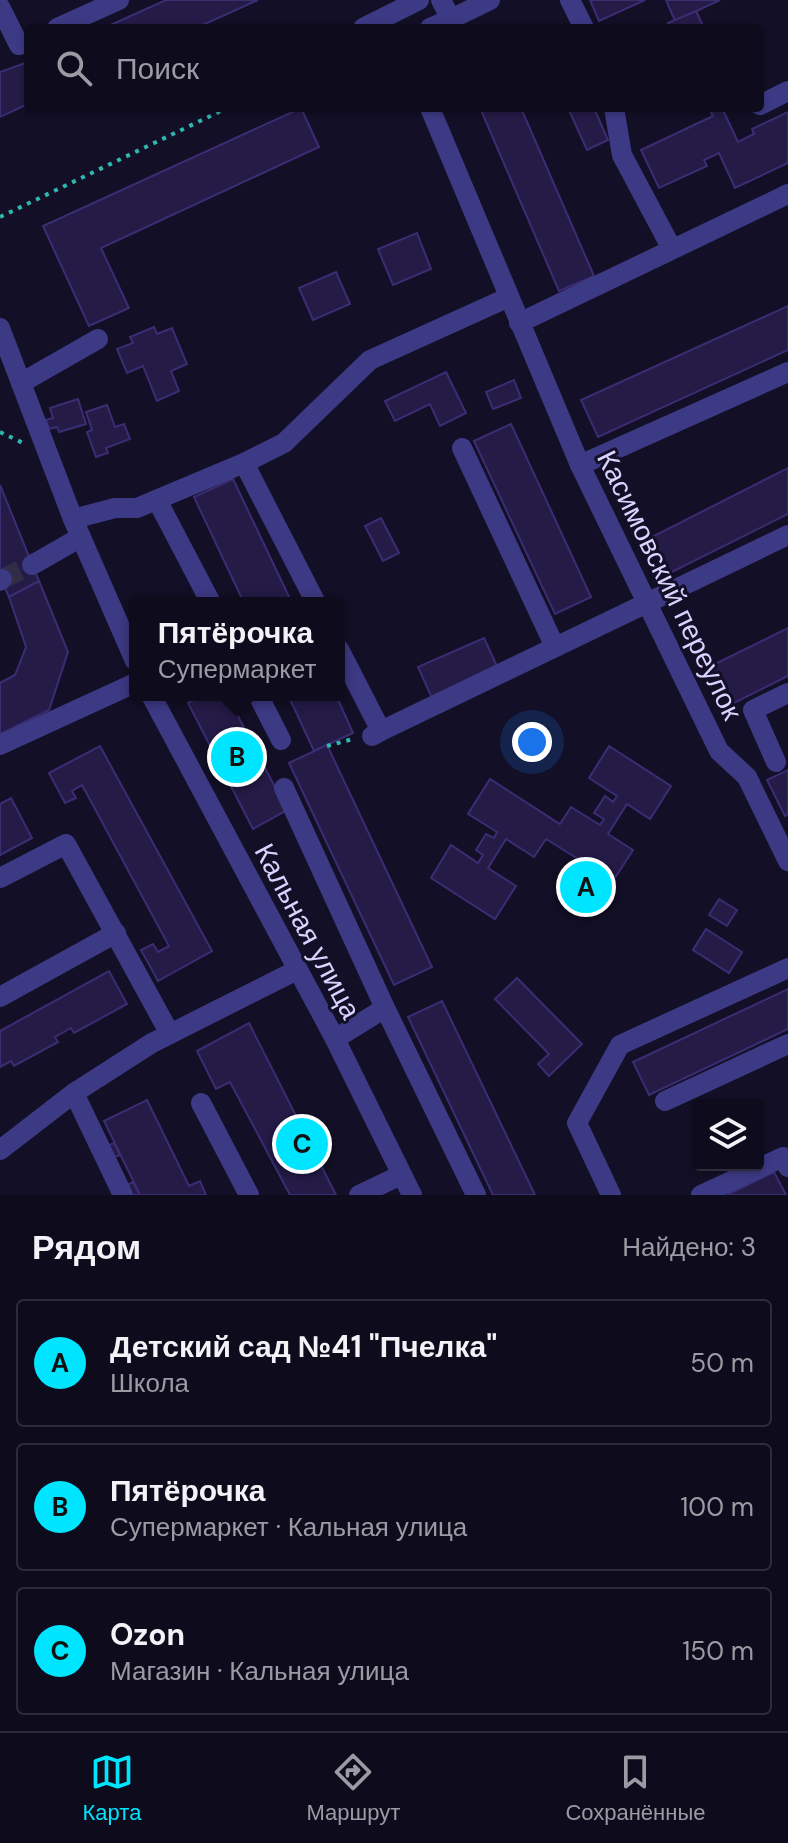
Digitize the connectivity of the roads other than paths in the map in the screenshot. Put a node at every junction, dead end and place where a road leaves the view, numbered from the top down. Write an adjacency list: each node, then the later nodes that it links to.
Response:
1 (119, 0): 8 (street)
2 (419, 0): 9 (street)
3 (441, 0): 7 (street)
4 (490, 0): 7 (street)
5 (570, 0): 11 (street)
6 (0, 7): 12 (street)
7 (451, 19): 10 (street)
8 (66, 24)
9 (371, 24)
10 (439, 24)
11 (582, 24)
12 (24, 43)
13 (788, 91): 14 (street)
14 (764, 103)
15 (432, 112): 19 (street, Касимовский переулок)
16 (615, 112): 18 (street)
17 (788, 194): 18 (street)
18 (672, 249): 20 (street)
19 (509, 297): 20 (street, Касимовский переулок); 26 (street)
20 (519, 323): 27 (street, Касимовский переулок)
21 (0, 328): 24 (street)
22 (98, 339): 24 (street)
23 (788, 372): 27 (street)
24 (21, 383): 29 (street)
25 (462, 448): 36 (street)
26 (244, 463): 28 (street); 33 (street)
27 (580, 465): 34 (street, Касимовский переулок)
28 (157, 500): 29 (street); 32 (street)
29 (77, 528): 31 (street); 35 (street)
30 (788, 535): 34 (street)
31 (32, 565)
32 (208, 597)
33 (313, 597)
34 (647, 604): 36 (street); 45 (street, Касимовский переулок)
35 (129, 647)
36 (555, 647): 37 (street)
37 (345, 663)
38 (129, 686): 43 (street)
39 (788, 693): 44 (street)
40 (154, 701): 51 (street, Кальная улица)
41 (261, 701): 42 (street)
42 (281, 740)
43 (0, 745)
44 (782, 759): 45 (street)
45 (747, 777): 47 (street, Касимовский переулок)
46 (284, 788): 53 (street)
47 (788, 861)
48 (0, 878): 49 (street)
49 (116, 933): 52 (street); 54 (street)
50 (788, 968): 68 (street)
51 (297, 970): 54 (street); 55 (street, Кальная улица)
52 (0, 997)
53 (385, 1008): 55 (street); 67 (street)
54 (170, 1034): 57 (street)
55 (335, 1039): 62 (street, Кальная улица)
56 (788, 1044): 58 (street)
57 (74, 1093): 60 (street); 63 (street)
58 (665, 1101)
59 (201, 1103): 64 (street)
60 (0, 1150)
61 (788, 1167): 69 (street)
62 (401, 1175): 65 (street); 66 (street, Кальная улица)
63 (123, 1195)
64 (249, 1195)
65 (359, 1195)
66 (412, 1195)
67 (476, 1195)
68 (611, 1195)
69 (701, 1195)

